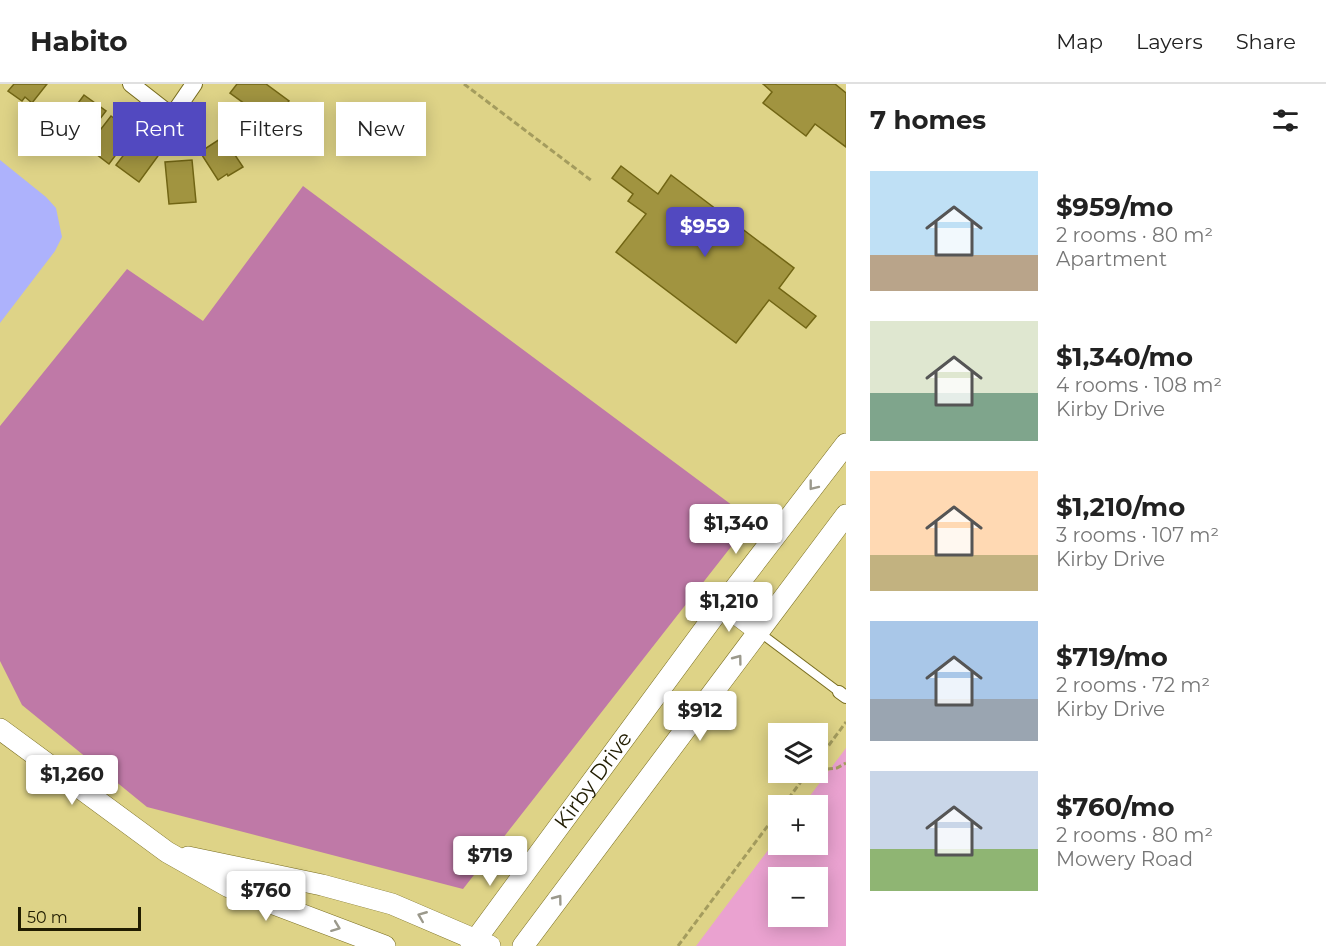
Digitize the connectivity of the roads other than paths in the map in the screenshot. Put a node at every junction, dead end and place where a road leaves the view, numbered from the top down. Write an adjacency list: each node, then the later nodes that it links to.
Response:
1 (131, 84): 2 (street)
2 (194, 84)
3 (846, 444): 5 (street, Kirby Drive, one-way to 5)
4 (846, 515): 6 (street, Kirby Drive)
5 (723, 604): 6 (street); 10 (street, Kirby Drive)
6 (759, 631): 7 (lane); 12 (street, Kirby Drive, one-way to 6)
7 (842, 694)
8 (0, 729): 9 (street)
9 (167, 852): 10 (street, one-way to 9); 11 (street, one-way to 11)
10 (479, 944)
11 (385, 946)
12 (523, 946)

